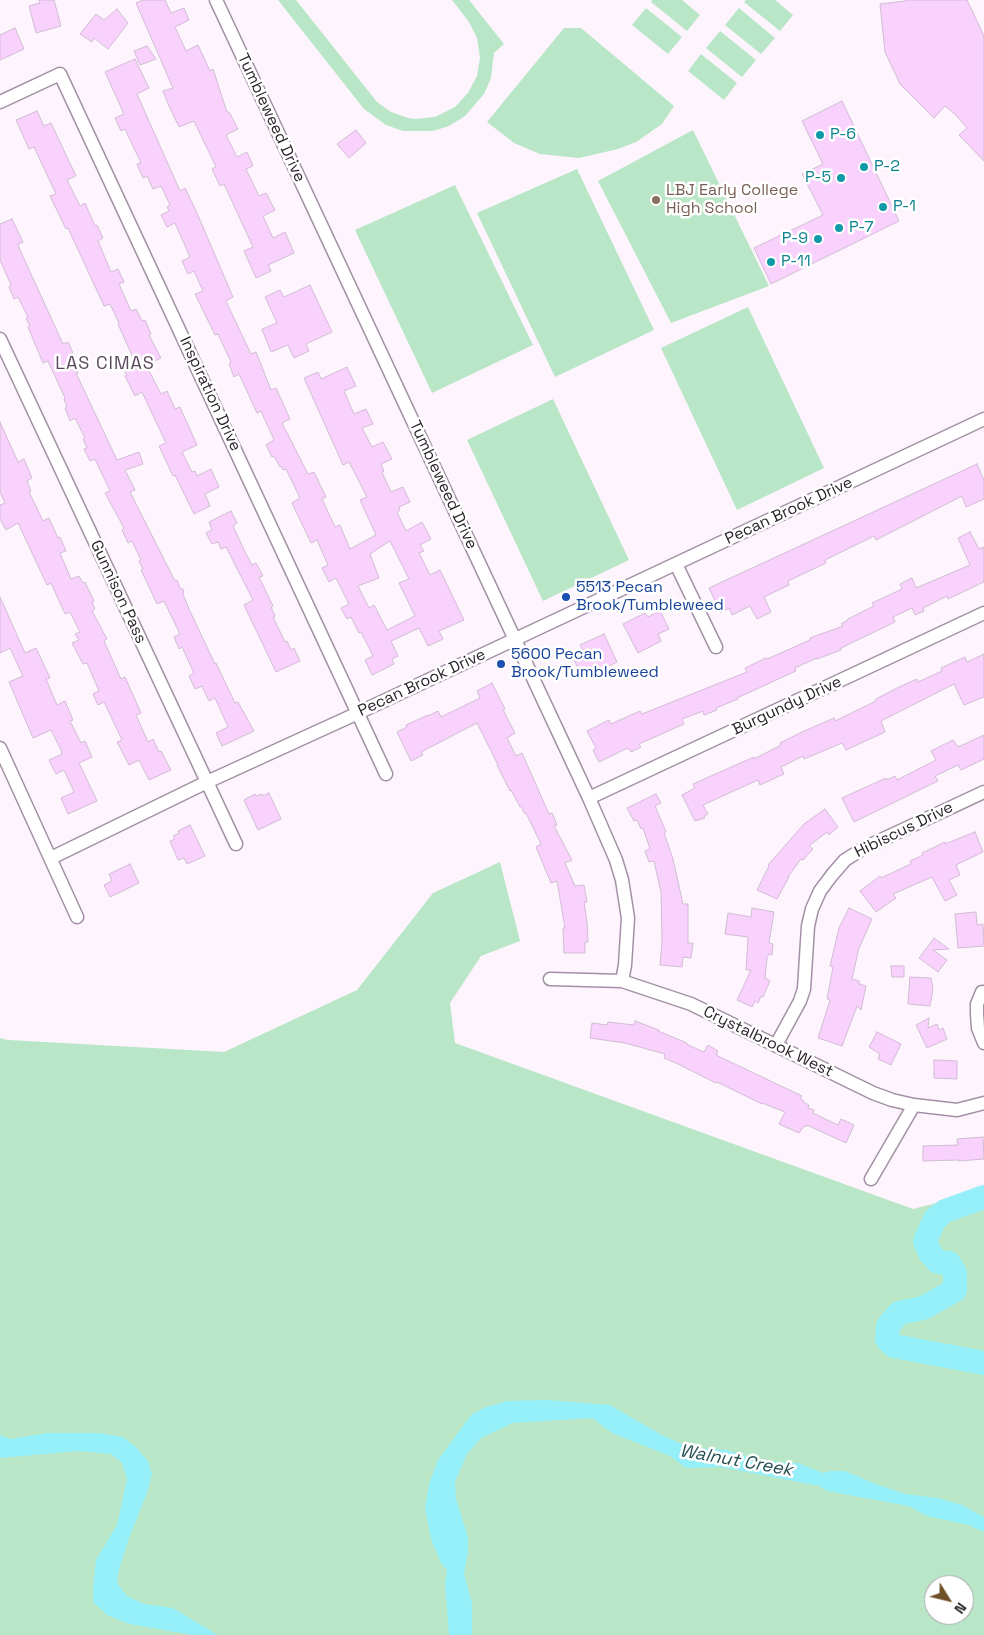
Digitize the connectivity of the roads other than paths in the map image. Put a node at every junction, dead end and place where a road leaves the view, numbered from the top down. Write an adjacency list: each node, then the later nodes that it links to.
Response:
1 (216, 0): 7 (street, Tumbleweed Drive)
2 (0, 102): 9 (street, Inspiration Drive)
3 (0, 339): 12 (street, Gunnison Pass)
4 (984, 419): 5 (street, Pecan Brook Drive)
5 (676, 564): 7 (street, Pecan Brook Drive); 8 (street)
6 (984, 613): 14 (street, Burgundy Drive)
7 (514, 640): 9 (street, Pecan Brook Drive); 14 (street, Tumbleweed Drive)
8 (716, 647)
9 (358, 714): 11 (street, Inspiration Drive); 12 (street, Pecan Brook Drive)
10 (0, 748): 16 (street)
11 (386, 774)
12 (207, 782): 15 (street, Gunnison Pass); 16 (street, Pecan Brook Drive)
13 (984, 792): 22 (street, Hibiscus Drive)
14 (589, 798): 19 (street, Tumbleweed Drive)
15 (236, 844)
16 (51, 858): 17 (street)
17 (78, 917)
18 (550, 979): 19 (street, Crystalbrook West)
19 (622, 981): 22 (street, Crystalbrook West)
20 (982, 992): 21 (street)
21 (984, 1043)
22 (776, 1046): 24 (street, Crystalbrook West)
23 (984, 1104): 24 (street, Crystalbrook West)
24 (914, 1106): 25 (street)
25 (871, 1179)

